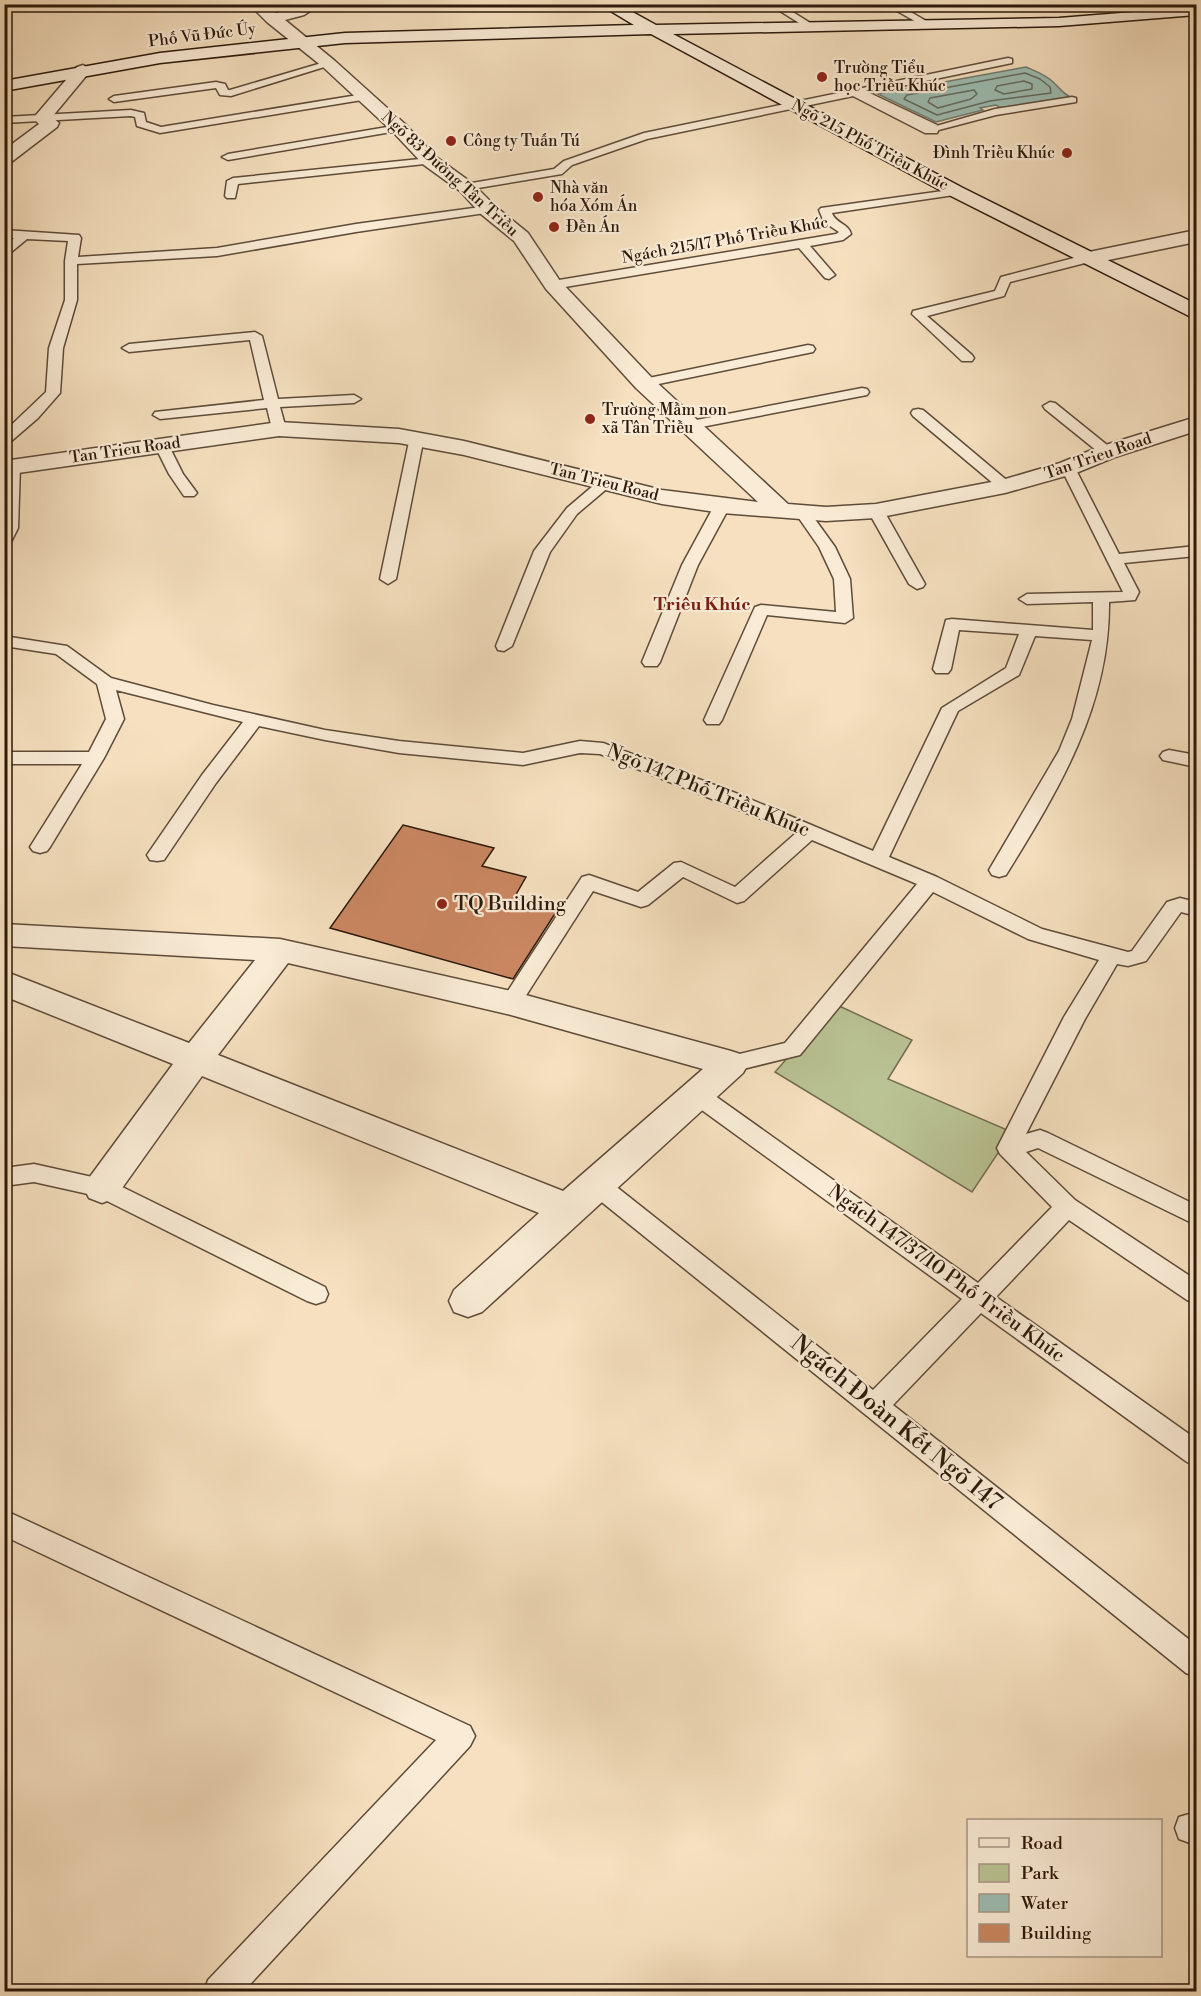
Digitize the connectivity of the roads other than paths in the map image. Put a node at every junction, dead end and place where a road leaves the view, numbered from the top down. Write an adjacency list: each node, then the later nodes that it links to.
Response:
1 (256, 4): 7 (street, Ngõ 83 Đường Tân Triều)
2 (314, 4): 7 (street)
3 (606, 4): 10 (street, Ngõ 215 Phố Triều Khúc)
4 (773, 4): 9 (lane)
5 (889, 4): 8 (lane)
6 (1197, 11): 8 (street, Phố Vũ Đức Úy)
7 (272, 19): 11 (street, Ngõ 83 Đường Tân Triều)
8 (928, 25): 9 (street, Phố Vũ Đức Úy)
9 (810, 26): 10 (street, Phố Vũ Đức Úy)
10 (652, 30): 11 (street, Phố Vũ Đức Úy); 20 (street, Ngõ 215 Phố Triều Khúc)
11 (302, 42): 13 (street, Ngõ 83 Đường Tân Triều); 14 (street, Phố Vũ Đức Úy)
12 (1008, 61): 16 (lane)
13 (329, 64): 17 (street, Ngõ 83 Đường Tân Triều); 18 (lane)
14 (83, 70): 15 (street, Phố Vũ Đức Úy); 21 (street)
15 (4, 86)
16 (857, 92): 20 (lane); 24 (street)
17 (364, 97): 21 (lane); 23 (street, Ngõ 83 Đường Tân Triều)
18 (114, 99)
19 (1072, 100): 24 (lane)
20 (796, 105): 29 (lane); 30 (street, Ngõ 215 Phố Triều Khúc)
21 (42, 118): 22 (lane); 25 (street)
22 (4, 120)
23 (399, 128): 26 (lane); 28 (street, Ngõ 83 Đường Tân Triều)
24 (931, 129)
25 (12, 147): 27 (street)
26 (228, 157)
27 (4, 159)
28 (430, 161): 29 (street, Ngõ 83 Đường Tân Triều); 31 (lane)
29 (466, 187): 32 (street, Ngõ 83 Đường Tân Triều)
30 (957, 192): 36 (lane, Ngách 215/17 Phố Triều Khúc); 38 (street, Ngõ 215 Phố Triều Khúc)
31 (231, 196)
32 (488, 210): 39 (lane); 41 (street, Ngõ 83 Đường Tân Triều)
33 (4, 234): 34 (lane)
34 (23, 236): 37 (lane); 39 (lane)
35 (1197, 236): 38 (street)
36 (803, 245): 40 (lane); 41 (lane, Ngách 215/17 Phố Triều Khúc)
37 (4, 255)
38 (1089, 258): 42 (street, Ngõ 215 Phố Triều Khúc); 45 (lane)
39 (71, 261): 57 (lane)
40 (829, 275)
41 (553, 285): 46 (street, Ngõ 83 Đường Tân Triều)
42 (1197, 312)
43 (129, 348): 49 (lane)
44 (808, 349): 46 (lane)
45 (966, 358)
46 (644, 383): 54 (street, Ngõ 83 Đường Tân Triều)
47 (862, 392): 54 (lane)
48 (354, 399): 49 (lane)
49 (273, 403): 52 (lane); 55 (lane)
50 (1050, 406): 59 (lane)
51 (918, 413): 63 (lane)
52 (160, 415)
53 (1197, 424): 59 (street, Tan Trieu Road)
54 (691, 425): 66 (street, Ngõ 83 Đường Tân Triều)
55 (279, 429): 56 (street, Tan Trieu Road); 58 (street, Tan Trieu Road)
56 (417, 437): 62 (street, Tan Trieu Road); 72 (lane)
57 (4, 440)
58 (161, 444): 60 (street, Tan Trieu Road); 64 (lane)
59 (1107, 452): 61 (street, Tan Trieu Road)
60 (9, 467): 69 (lane)
61 (1068, 468): 63 (street, Tan Trieu Road); 71 (lane)
62 (605, 483): 65 (street, Tan Trieu Road); 79 (lane)
63 (1005, 486): 67 (street, Tan Trieu Road)
64 (189, 493)
65 (722, 506): 66 (street, Tan Trieu Road); 80 (lane)
66 (782, 510): 68 (street, Tan Trieu Road)
67 (876, 511): 68 (street, Tan Trieu Road); 73 (lane)
68 (804, 514): 84 (lane)
69 (6, 533)
70 (1197, 551): 71 (lane)
71 (1114, 559): 74 (lane)
72 (388, 579)
73 (917, 584)
74 (1101, 597): 75 (lane); 77 (lane)
75 (1027, 599)
76 (1029, 630): 77 (lane); 81 (lane); 93 (lane)
77 (1101, 636): 94 (lane)
78 (4, 641): 82 (lane)
79 (504, 646)
80 (651, 662)
81 (942, 669)
82 (105, 682): 83 (lane, Ngõ 147 Phố Triều Khúc); 87 (lane)
83 (255, 719): 90 (lane, Ngõ 147 Phố Triều Khúc); 92 (lane)
84 (713, 720)
85 (1169, 756): 88 (lane)
86 (10, 758): 87 (lane); 89 (lane)
87 (95, 758): 91 (lane)
88 (1197, 761)
89 (4, 778)
90 (810, 831): 93 (lane, Ngõ 147 Phố Triều Khúc); 101 (lane)
91 (40, 847)
92 (157, 855)
93 (878, 860): 95 (lane, Ngõ 147 Phố Triều Khúc)
94 (999, 870)
95 (930, 882): 99 (lane, Ngõ 147 Phố Triều Khúc); 103 (lane)
96 (1197, 909): 99 (lane, Ngõ 147 Phố Triều Khúc)
97 (4, 935): 98 (street)
98 (280, 950): 101 (street); 102 (street)
99 (1112, 956): 105 (lane)
100 (4, 984): 102 (street)
101 (511, 1003): 103 (street)
102 (195, 1060): 110 (street); 112 (street)
103 (731, 1064): 104 (street)
104 (696, 1094): 109 (street); 116 (lane, Ngách 147/37/10 Phố Triều Khúc)
105 (1008, 1148): 111 (lane); 113 (lane)
106 (4, 1163): 107 (lane)
107 (34, 1173): 108 (lane); 110 (lane)
108 (4, 1178)
109 (596, 1184): 112 (street); 118 (lane, Ngách Đoàn Kết Ngõ 147)
110 (102, 1188): 115 (lane)
111 (1067, 1207): 114 (lane); 116 (lane)
112 (568, 1209): 117 (street)
113 (1197, 1216)
114 (1197, 1293)
115 (316, 1294)
116 (979, 1298): 118 (lane); 119 (lane, Ngách 147/37/10 Phố Triều Khúc)
117 (468, 1300)
118 (875, 1406): 121 (lane, Ngách Đoàn Kết Ngõ 147)
119 (1197, 1454)
120 (4, 1522): 122 (lane)
121 (1197, 1663)
122 (220, 1992)

